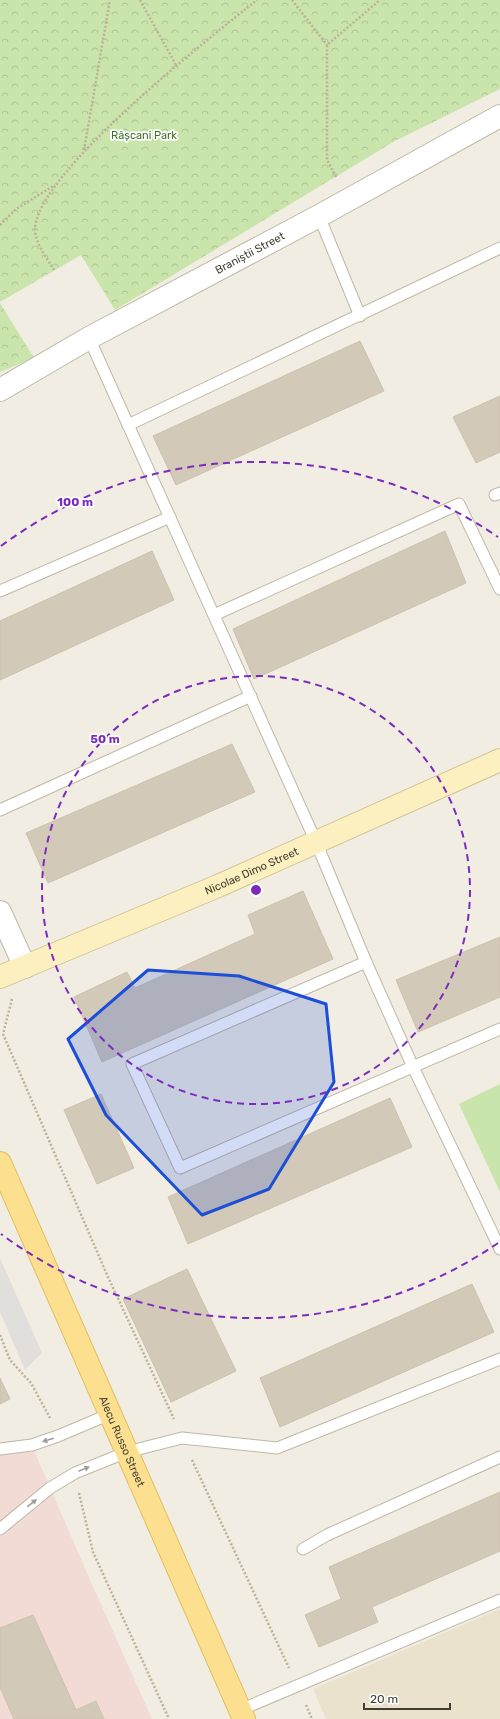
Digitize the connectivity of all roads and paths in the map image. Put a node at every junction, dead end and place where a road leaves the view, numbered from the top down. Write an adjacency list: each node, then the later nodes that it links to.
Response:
1 (110, 0): 9 (path)
2 (140, 0): 7 (path)
3 (257, 0): 7 (path)
4 (292, 0): 6 (path)
5 (380, 0): 6 (path)
6 (327, 45): 10 (path)
7 (176, 65): 9 (path)
8 (500, 116): 12 (street, Braniștii Street)
9 (84, 150): 11 (path)
10 (326, 160)
11 (57, 183): 13 (path); 15 (path)
12 (319, 216): 16 (lane); 17 (street, Braniștii Street)
13 (0, 225)
14 (500, 248): 16 (lane)
15 (54, 270)
16 (360, 316): 19 (lane)
17 (89, 338): 18 (street, Braniștii Street); 19 (lane)
18 (0, 390)
19 (128, 425): 20 (lane)
20 (170, 517): 22 (lane); 23 (lane)
21 (500, 589): 23 (lane)
22 (0, 591)
23 (214, 615): 24 (lane)
24 (251, 696): 26 (lane); 27 (lane)
25 (500, 760): 27 (main road, Nicolae Dimo Street)
26 (0, 810)
27 (316, 842): 29 (lane); 30 (main road, Nicolae Dimo Street)
28 (0, 912): 30 (street)
29 (366, 962): 32 (lane); 32 (lane)
30 (11, 972): 39 (path)
31 (500, 1029): 32 (lane)
32 (413, 1067): 34 (lane)
33 (0, 1163): 37 (main road, Alecu Russo Street)
34 (500, 1249)
35 (0, 1336): 38 (path)
36 (500, 1359): 39 (lane)
37 (110, 1414): 38 (lane); 41 (main road, Alecu Russo Street)
38 (58, 1436): 40 (lane, one-way to 40)
39 (182, 1438): 41 (lane); 47 (path)
40 (0, 1449)
41 (127, 1452): 43 (lane, one-way to 41); 48 (main road, Alecu Russo Street)
42 (500, 1457): 45 (lane)
43 (75, 1473): 44 (lane, one-way to 43); 49 (path)
44 (0, 1529)
45 (303, 1549)
46 (500, 1600): 47 (lane)
47 (297, 1685): 48 (lane); 50 (path)
48 (242, 1715)
49 (169, 1719)
50 (312, 1719)

